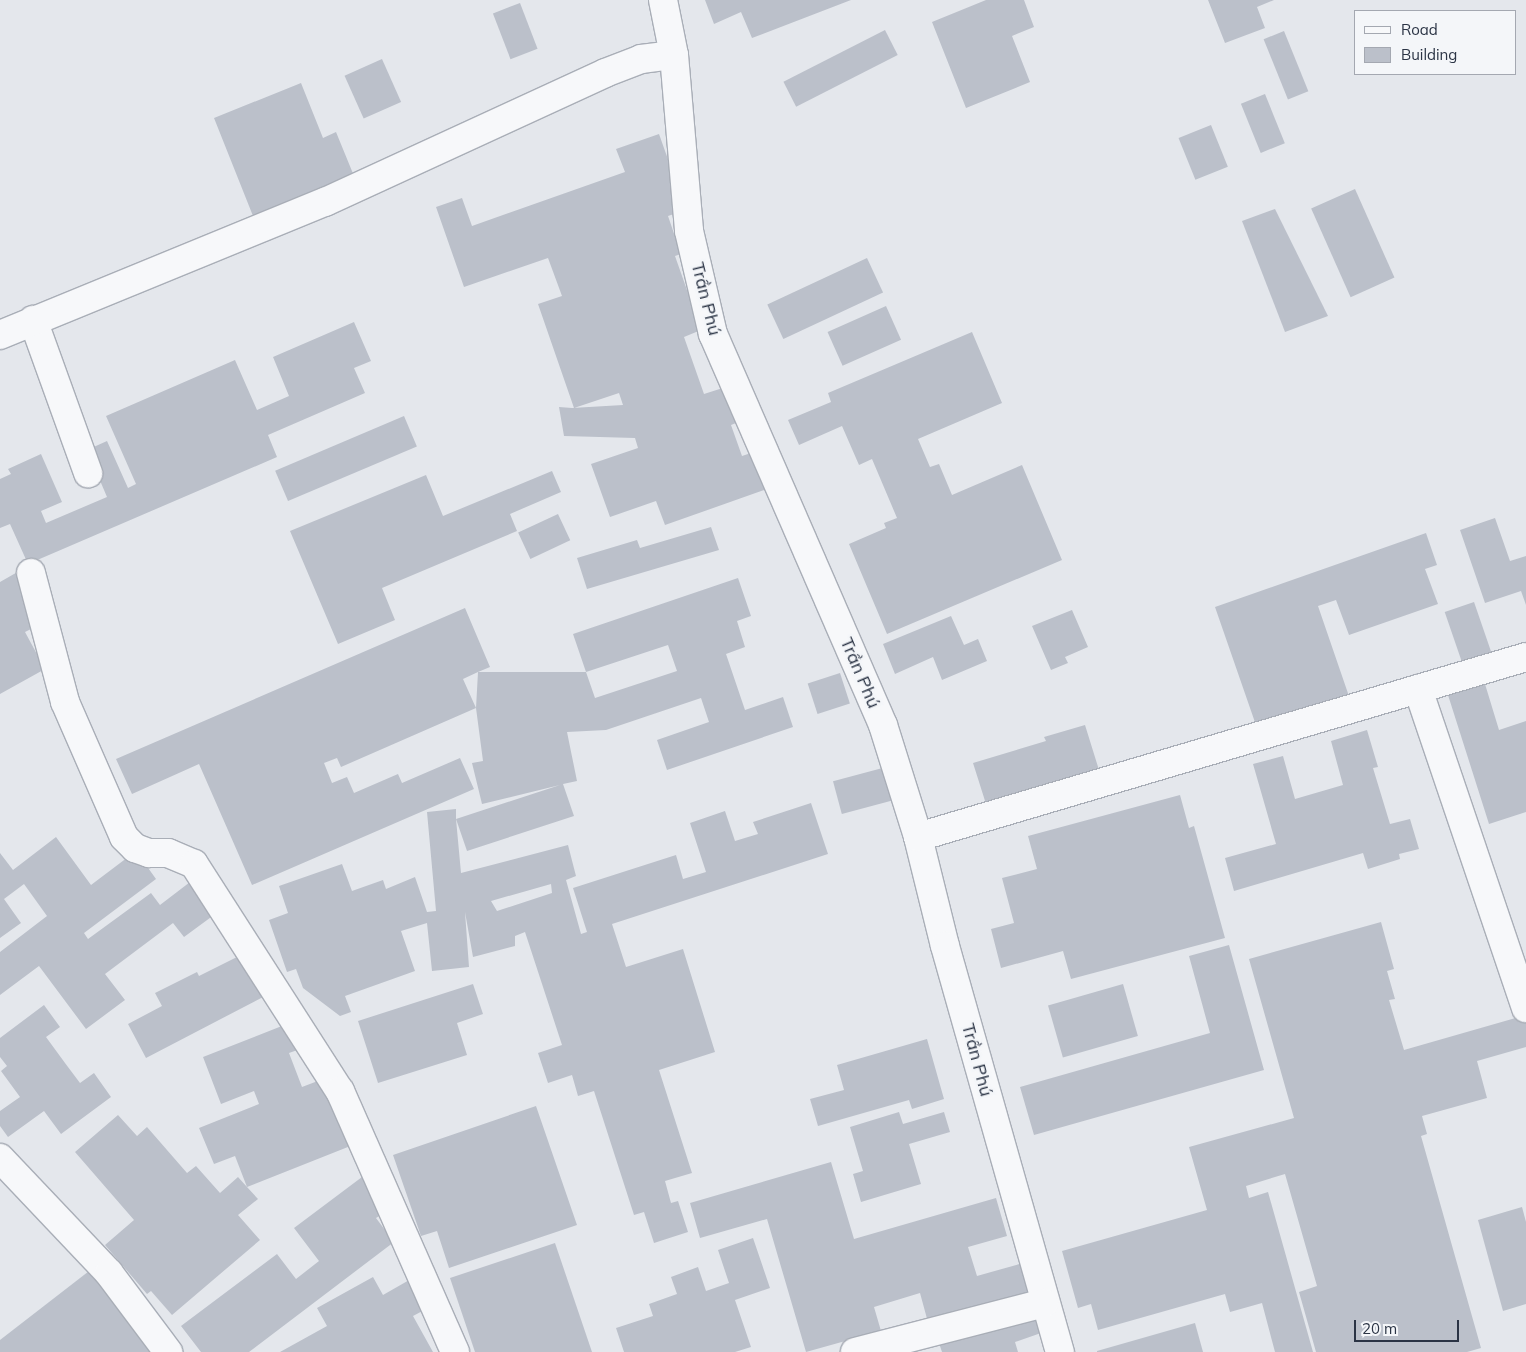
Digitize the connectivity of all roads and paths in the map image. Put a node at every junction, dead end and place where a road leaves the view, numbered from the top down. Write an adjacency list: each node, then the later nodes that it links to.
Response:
1 (663, 0): 2 (street, Trần Phú)
2 (674, 56): 3 (street); 9 (street, Trần Phú)
3 (32, 320): 4 (street); 5 (street)
4 (0, 334)
5 (88, 473)
6 (31, 573): 14 (street)
7 (1526, 657): 8 (street)
8 (1418, 689): 9 (street); 10 (street)
9 (918, 837): 12 (street, Trần Phú)
10 (1526, 1008)
11 (0, 1158): 13 (street)
12 (1044, 1303): 15 (street); 16 (street, Trần Phú)
13 (168, 1352)
14 (455, 1352)
15 (855, 1352)
16 (1060, 1352)

